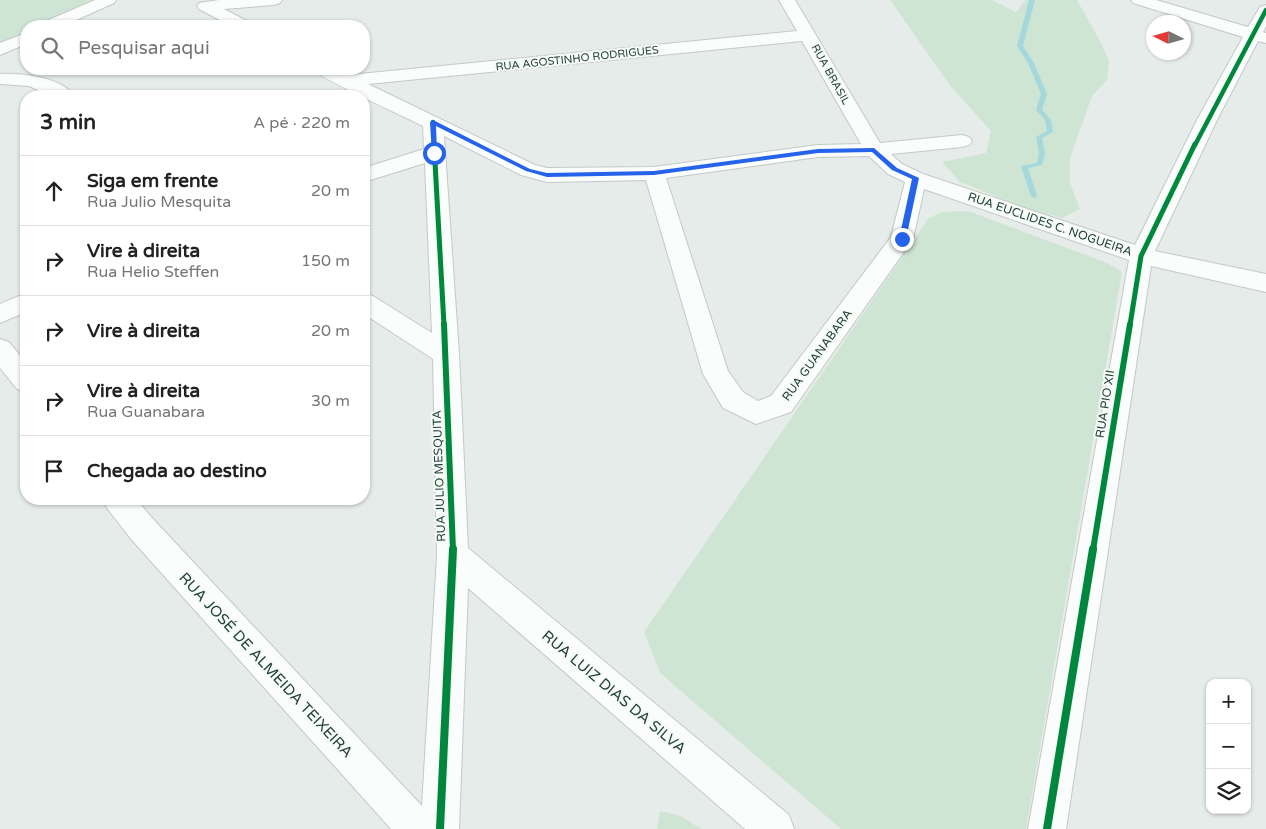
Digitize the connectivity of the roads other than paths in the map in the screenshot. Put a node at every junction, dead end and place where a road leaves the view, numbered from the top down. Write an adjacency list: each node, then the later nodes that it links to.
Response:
1 (108, 0): 7 (street)
2 (274, 0): 5 (street)
3 (787, 0): 9 (street, RUA BRASIL)
4 (1139, 0): 10 (street)
5 (200, 3): 8 (street)
6 (1266, 10): 10 (street, RUA PIO XII)
7 (63, 20)
8 (232, 20)
9 (809, 35): 15 (street, RUA AGOSTINHO RODRIGUES); 21 (street, RUA BRASIL)
10 (1259, 36): 26 (street, RUA PIO XII)
11 (20, 41): 12 (street)
12 (0, 50)
13 (334, 75): 15 (street)
14 (0, 79): 16 (street)
15 (345, 81): 17 (street)
16 (54, 90)
17 (364, 90)
18 (370, 93): 19 (street)
19 (433, 122): 22 (street, RUA JULIO MESQUITA); 24 (street)
20 (962, 141): 21 (street)
21 (874, 150): 24 (street); 25 (street, RUA EUCLIDES C. NOGUEIRA)
22 (434, 153): 23 (street); 32 (street, RUA JULIO MESQUITA)
23 (370, 173)
24 (654, 173): 25 (street, RUA GUANABARA)
25 (916, 178): 26 (street, RUA EUCLIDES C. NOGUEIRA)
26 (1141, 256): 27 (street, RUA EUCLIDES C. NOGUEIRA); 39 (street, RUA PIO XII)
27 (1266, 283)
28 (20, 305): 30 (street)
29 (370, 306): 32 (street)
30 (0, 314)
31 (0, 349): 33 (street)
32 (446, 354): 35 (street, RUA JULIO MESQUITA)
33 (20, 374)
34 (123, 505): 36 (street, RUA JOSÉ DE ALMEIDA TEIXEIRA)
35 (452, 555): 37 (street, RUA JULIO MESQUITA); 38 (street, RUA LUIZ DIAS DA SILVA)
36 (417, 829)
37 (440, 829)
38 (775, 829)
39 (1047, 829)

